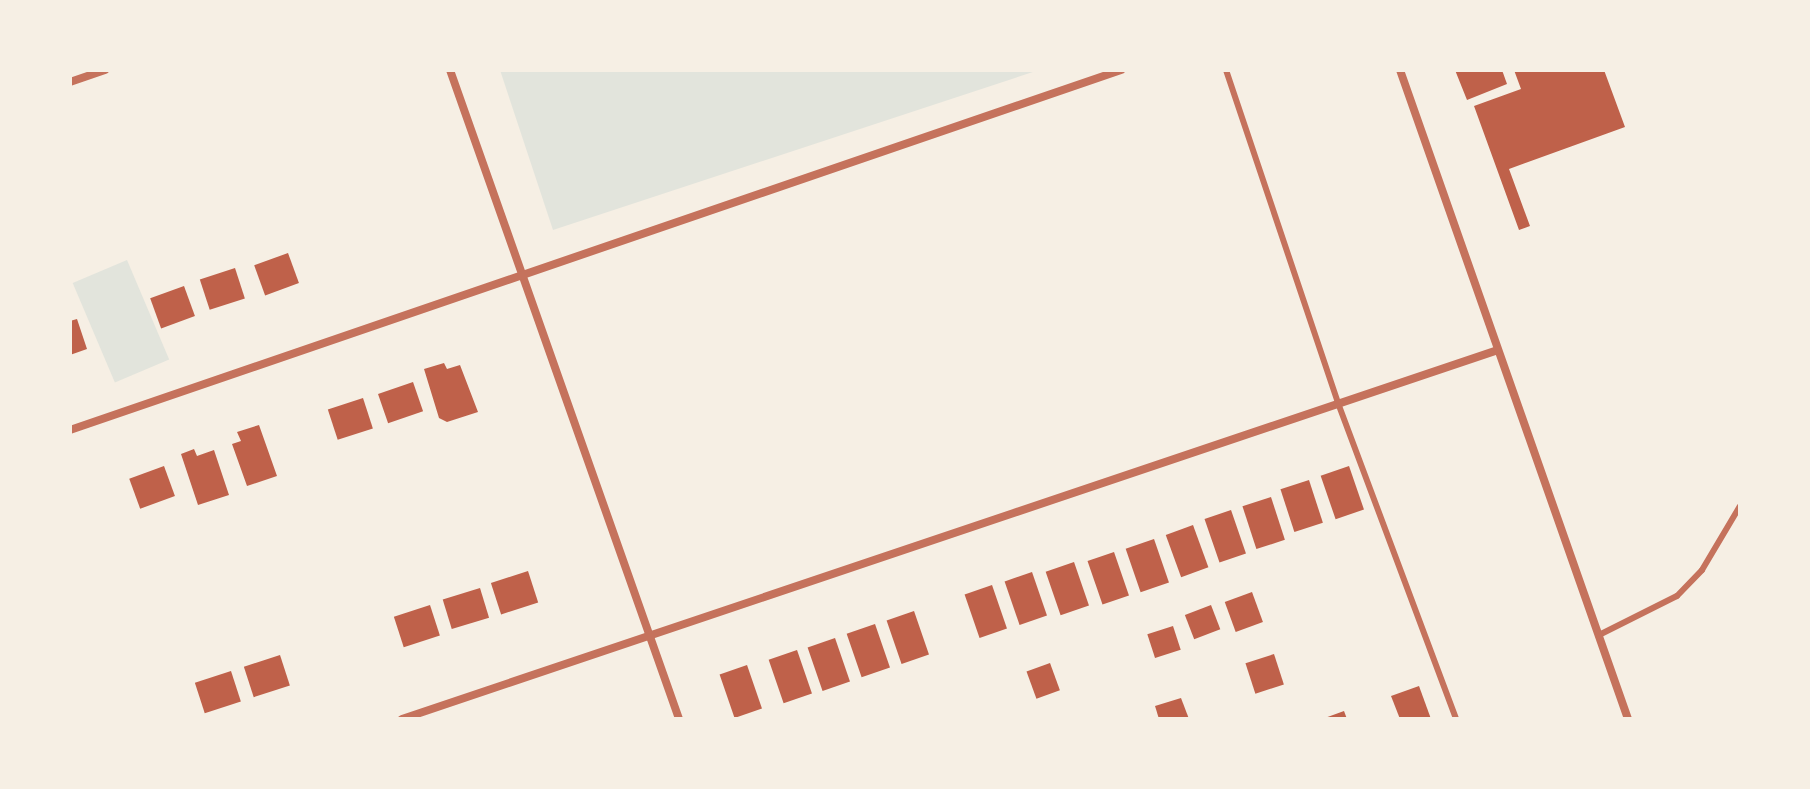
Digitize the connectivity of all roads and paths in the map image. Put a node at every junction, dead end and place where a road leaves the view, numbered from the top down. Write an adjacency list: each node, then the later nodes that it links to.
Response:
1 (105, 70): 6 (street)
2 (450, 70): 7 (street)
3 (1121, 70): 7 (street)
4 (1226, 70): 9 (lane)
5 (1400, 70): 8 (street)
6 (70, 82)
7 (522, 273): 10 (street); 12 (street)
8 (1498, 350): 9 (street); 13 (street)
9 (1338, 403): 12 (street); 16 (lane)
10 (70, 430)
11 (1740, 506): 13 (lane)
12 (649, 635): 14 (street); 15 (street)
13 (1599, 635): 17 (street)
14 (402, 719)
15 (679, 719)
16 (1456, 719)
17 (1628, 719)

